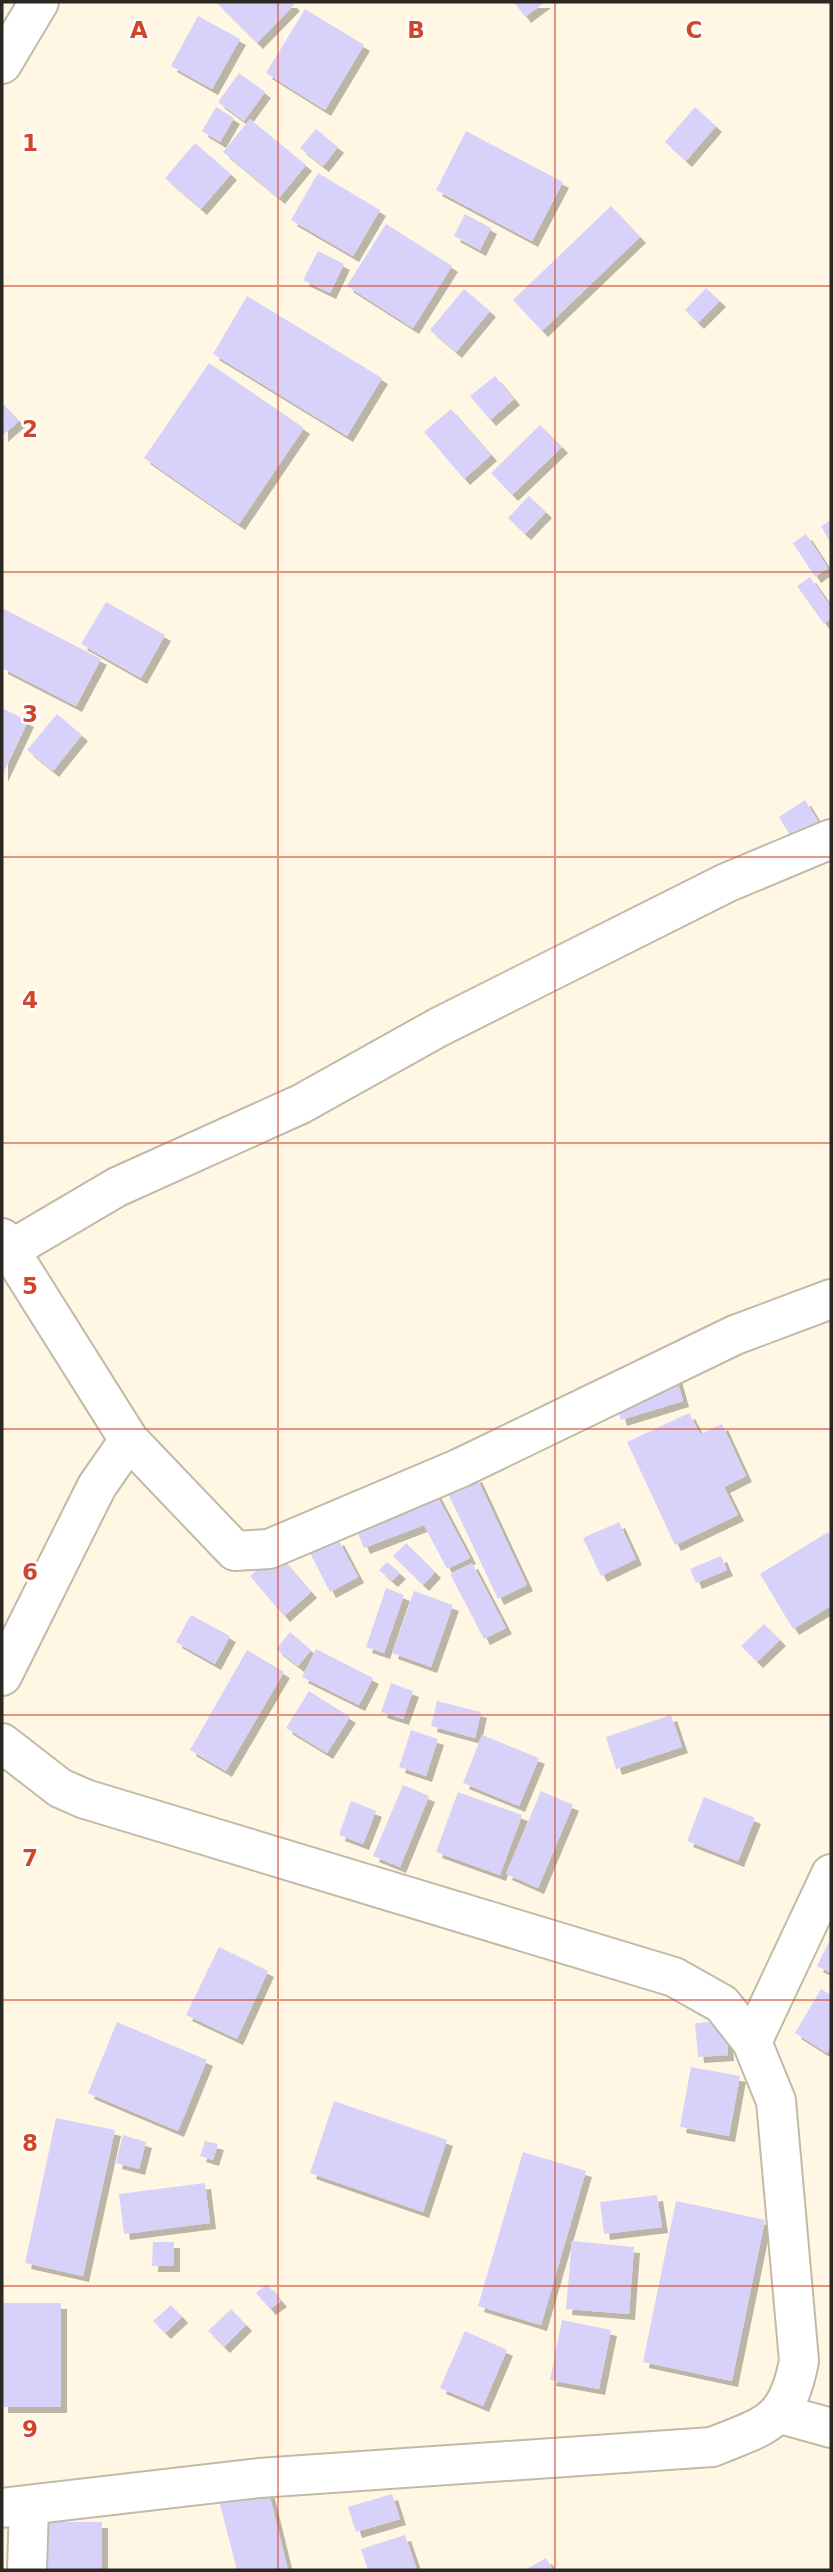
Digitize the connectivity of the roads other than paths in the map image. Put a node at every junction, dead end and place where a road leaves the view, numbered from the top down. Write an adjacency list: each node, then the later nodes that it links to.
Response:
1 (39, 2): 2 (street)
2 (2, 64)
3 (831, 839): 4 (street)
4 (6, 1244): 6 (street)
5 (831, 1299): 6 (street)
6 (129, 1440): 7 (street)
7 (2, 1676)
8 (2, 1743): 10 (street)
9 (831, 1874): 10 (street)
10 (752, 2042): 11 (street)
11 (781, 2414): 12 (street); 13 (street)
12 (831, 2428)
13 (16, 2507): 14 (street)
14 (26, 2570)

